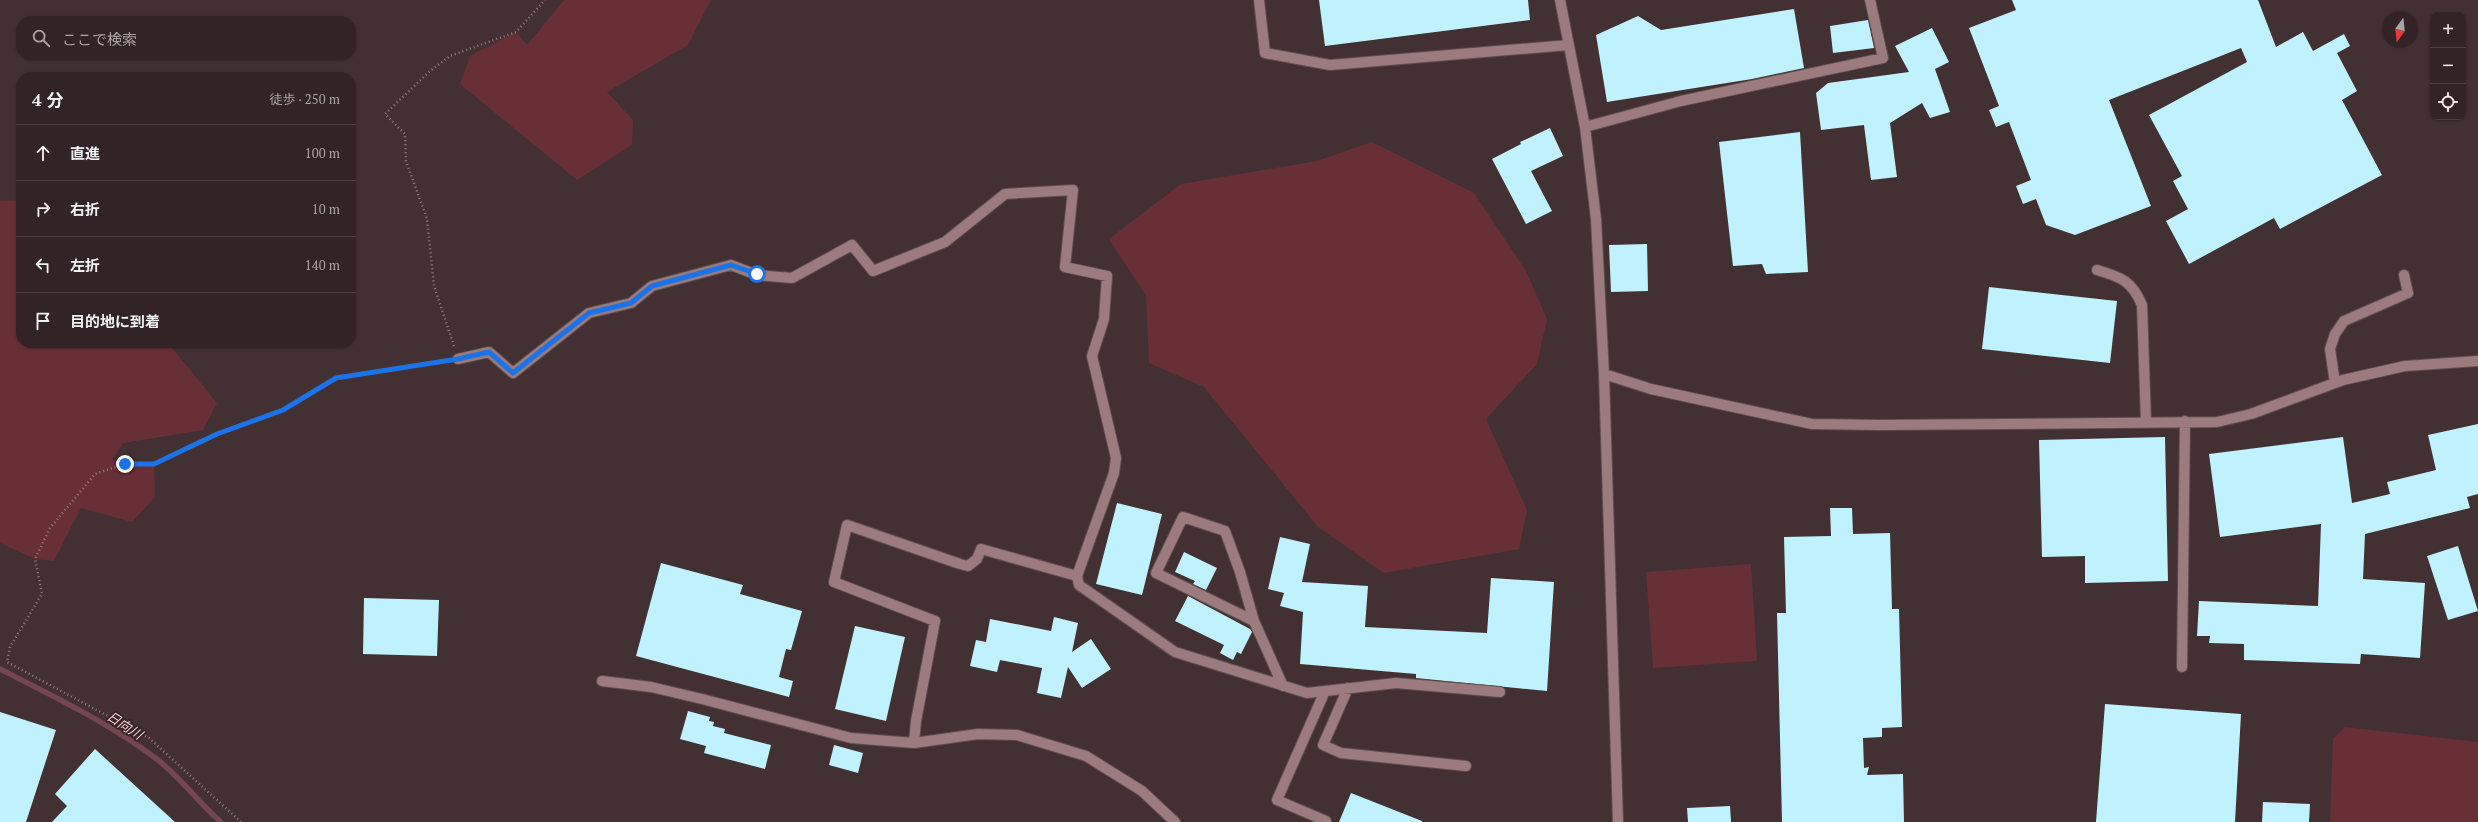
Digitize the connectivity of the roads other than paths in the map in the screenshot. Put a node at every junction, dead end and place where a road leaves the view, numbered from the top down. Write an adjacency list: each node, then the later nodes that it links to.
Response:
1 (1259, 0): 4 (street)
2 (1560, 0): 4 (street)
3 (1870, 0): 5 (street)
4 (1569, 45): 5 (street)
5 (1585, 127): 10 (street)
6 (2097, 270): 13 (street)
7 (2404, 275): 11 (street)
8 (458, 359): 14 (street)
9 (2478, 362): 11 (street)
10 (1604, 374): 13 (street); 26 (street)
11 (2335, 383): 12 (street)
12 (2185, 421): 13 (street); 16 (street)
13 (2146, 422)
14 (1077, 576): 18 (street); 22 (street)
15 (1254, 621): 15 (street); 18 (street)
16 (2182, 666)
17 (602, 681): 22 (street)
18 (1283, 686): 20 (street)
19 (1348, 688): 20 (street); 21 (street); 23 (street)
20 (1325, 691): 24 (street)
21 (1500, 692)
22 (914, 744): 25 (street)
23 (1466, 766)
24 (1326, 821)
25 (1175, 822)
26 (1618, 822)

